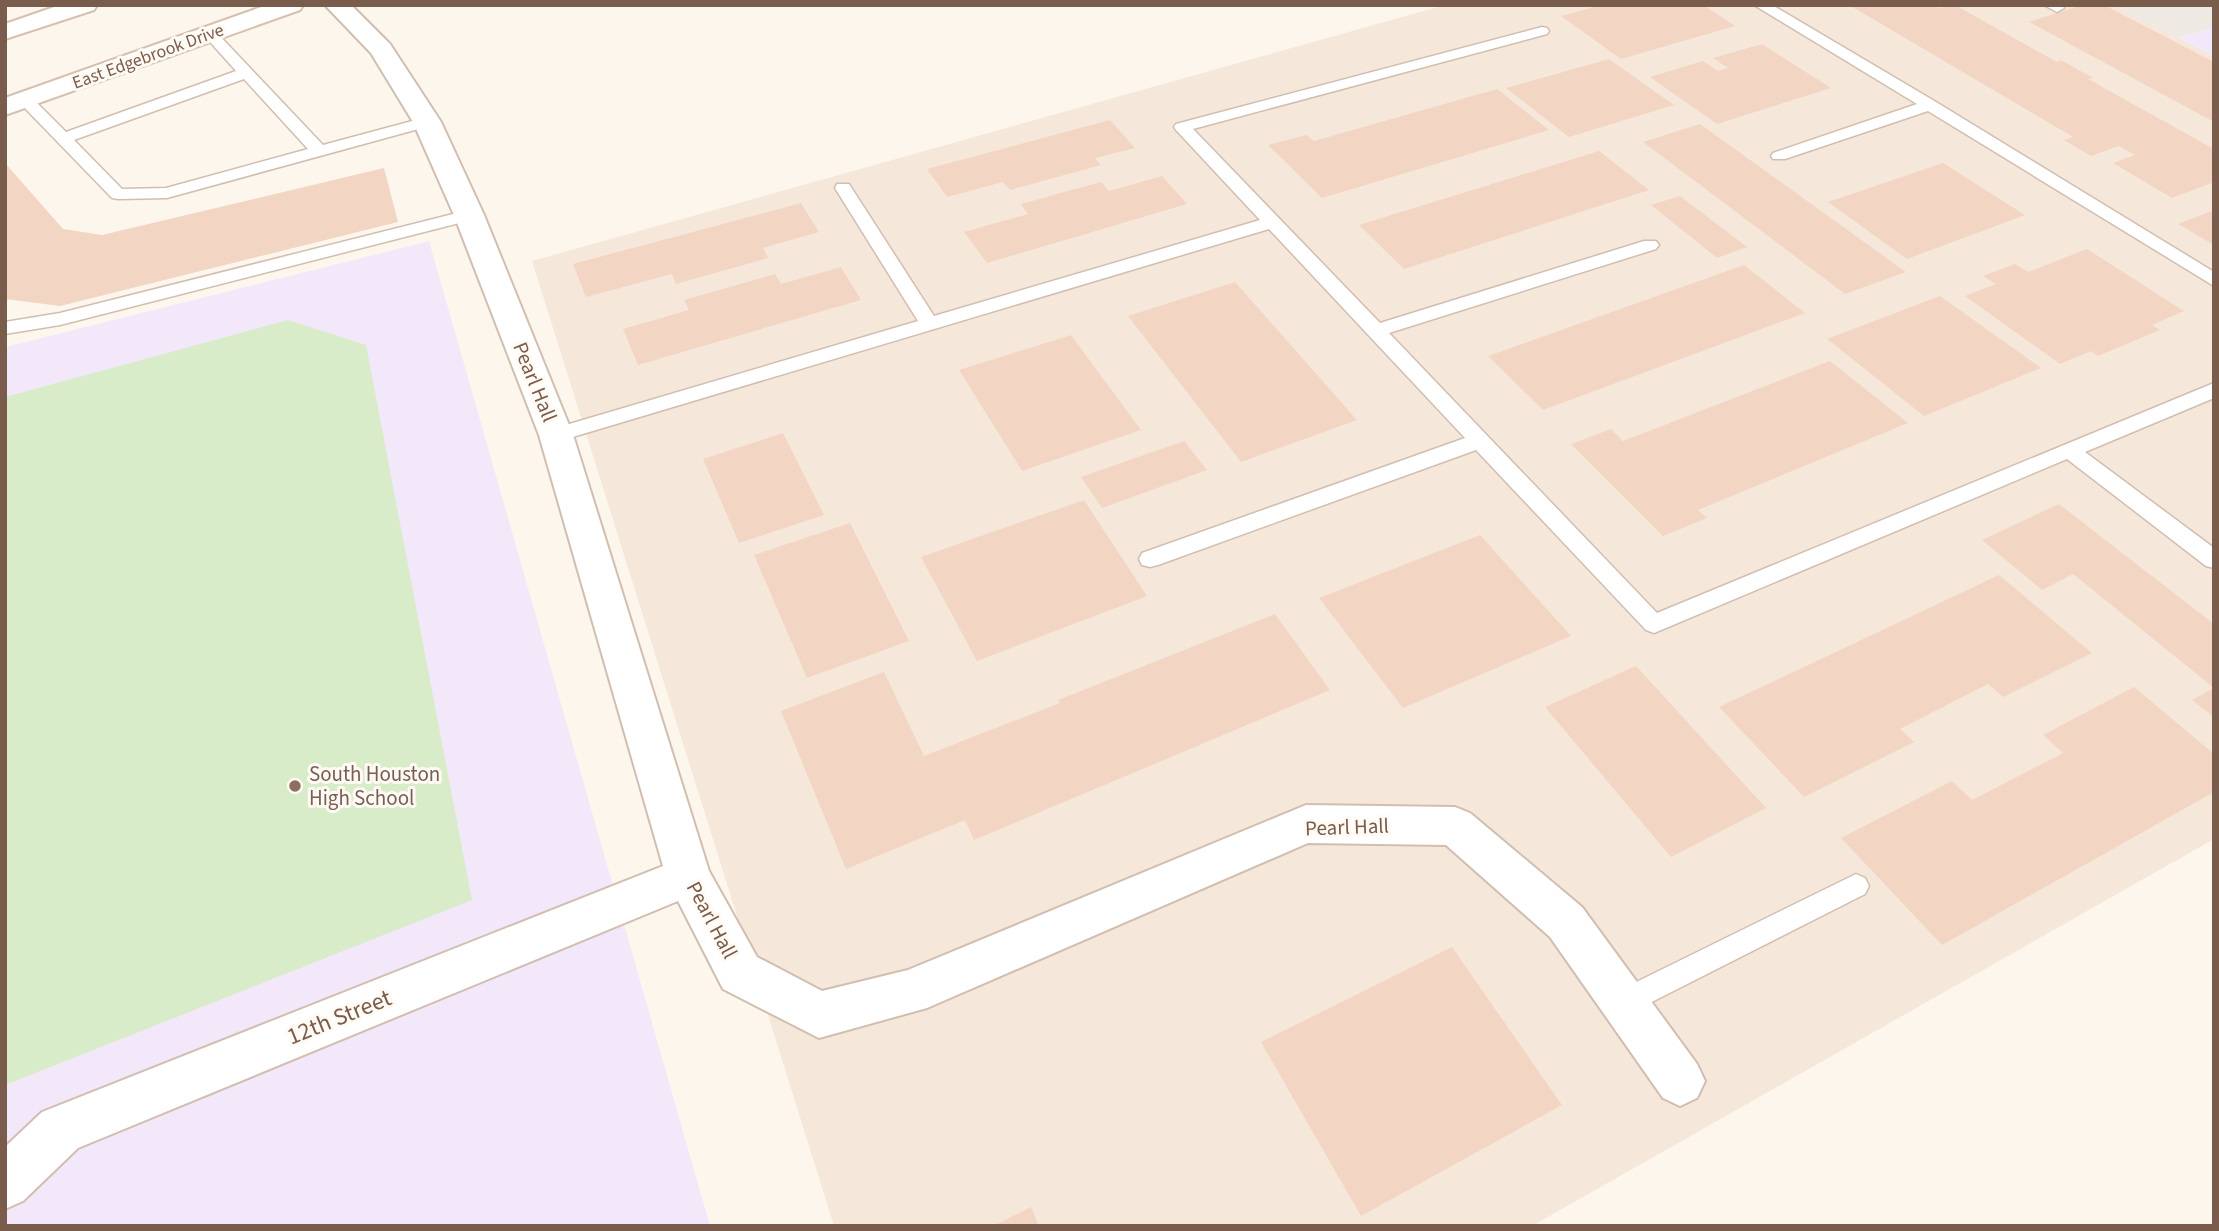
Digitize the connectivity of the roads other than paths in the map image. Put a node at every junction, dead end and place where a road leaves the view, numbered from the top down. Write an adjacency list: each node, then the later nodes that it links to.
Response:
1 (85, 5): 6 (street)
2 (291, 5): 7 (street, East Edgebrook Drive)
3 (337, 5): 11 (street, Pearl Hall)
4 (1762, 5): 10 (lane)
5 (1542, 31): 17 (lane)
6 (5, 32)
7 (210, 34): 8 (lane); 9 (street, East Edgebrook Drive)
8 (246, 73): 12 (lane); 13 (lane)
9 (15, 104): 12 (lane)
10 (1930, 105): 14 (lane); 19 (lane)
11 (427, 122): 13 (lane); 16 (street, Pearl Hall)
12 (63, 139): 13 (lane)
13 (319, 152)
14 (1779, 156)
15 (843, 188): 20 (lane)
16 (469, 215): 21 (lane); 24 (street, Pearl Hall)
17 (1272, 222): 20 (lane); 22 (lane)
18 (1650, 245): 22 (lane)
19 (2214, 280)
20 (929, 324): 24 (lane)
21 (5, 328)
22 (1376, 331): 25 (lane)
23 (2214, 390): 26 (lane)
24 (556, 435): 29 (street, Pearl Hall)
25 (1479, 441): 26 (lane); 27 (lane)
26 (2070, 451): 28 (lane)
27 (1150, 559)
28 (2214, 560)
29 (688, 876): 31 (street, Pearl Hall); 33 (street, 12th Street)
30 (1856, 886): 31 (lane)
31 (1624, 1002): 32 (street, Pearl Hall)
32 (1680, 1081)
33 (5, 1183)

